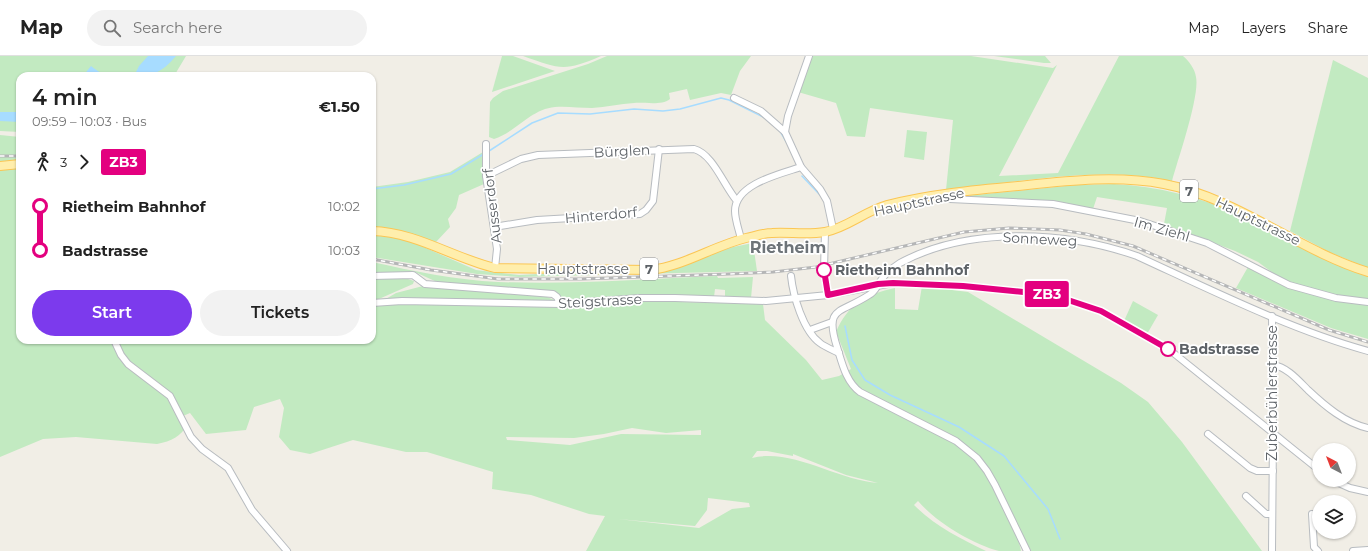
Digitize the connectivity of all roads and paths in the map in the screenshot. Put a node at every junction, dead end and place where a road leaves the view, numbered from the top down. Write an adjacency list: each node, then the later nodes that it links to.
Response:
1 (809, 56): 3 (street)
2 (734, 98): 3 (street)
3 (785, 132): 8 (street)
4 (486, 144): 9 (street, Ausserdorf)
5 (659, 150): 9 (street, Bürglen); 11 (street, Bürglen); 12 (street, Hinterdorf)
6 (16, 164): 7 (main road)
7 (0, 166)
8 (801, 168): 11 (street); 14 (street)
9 (486, 176): 12 (street, Ausserdorf)
10 (947, 194): 14 (main road, Hauptstrasse / 7); 17 (main road, Hauptstrasse / 7); 23 (street, Im Ziehl)
11 (737, 200): 15 (street)
12 (494, 227): 16 (street, Ausserdorf)
13 (376, 231): 16 (main road, Hauptstrasse / 7)
14 (829, 231): 15 (main road, Hauptstrasse / 7); 21 (street)
15 (741, 239): 16 (main road, Hauptstrasse / 7)
16 (495, 268)
17 (1368, 272)
18 (376, 276): 25 (street)
19 (791, 276): 22 (street)
20 (878, 284): 21 (street); 26 (street, Sonneweg); 27 (street, Sonneweg); 34 (street)
21 (828, 295): 22 (street, Steigstrasse)
22 (795, 299): 25 (street, Steigstrasse); 28 (street)
23 (1368, 302)
24 (376, 304): 25 (street, Steigstrasse)
25 (560, 304)
26 (1272, 316): 30 (street, Sonneweg); 32 (street, Zuberbühlerstrasse)
27 (832, 322): 28 (street); 31 (street)
28 (810, 330): 31 (street)
29 (116, 344): 44 (street)
30 (1368, 351)
31 (839, 353): 45 (street)
32 (1273, 365): 33 (street); 34 (street, Zuberbühlerstrasse)
33 (1368, 428)
34 (1273, 433): 36 (street); 37 (street, Zuberbühlerstrasse)
35 (1208, 434): 37 (street, Zuberbühlerstrasse)
36 (1312, 464)
37 (1273, 471): 41 (street, Zuberbühlerstrasse)
38 (1348, 487): 39 (street)
39 (1368, 492)
40 (1246, 496): 41 (street)
41 (1272, 514): 46 (street, Zuberbühlerstrasse)
42 (1314, 539): 47 (street)
43 (1368, 550): 48 (street)
44 (287, 551)
45 (1026, 551)
46 (1272, 551)
47 (1318, 551)
48 (1353, 551)

